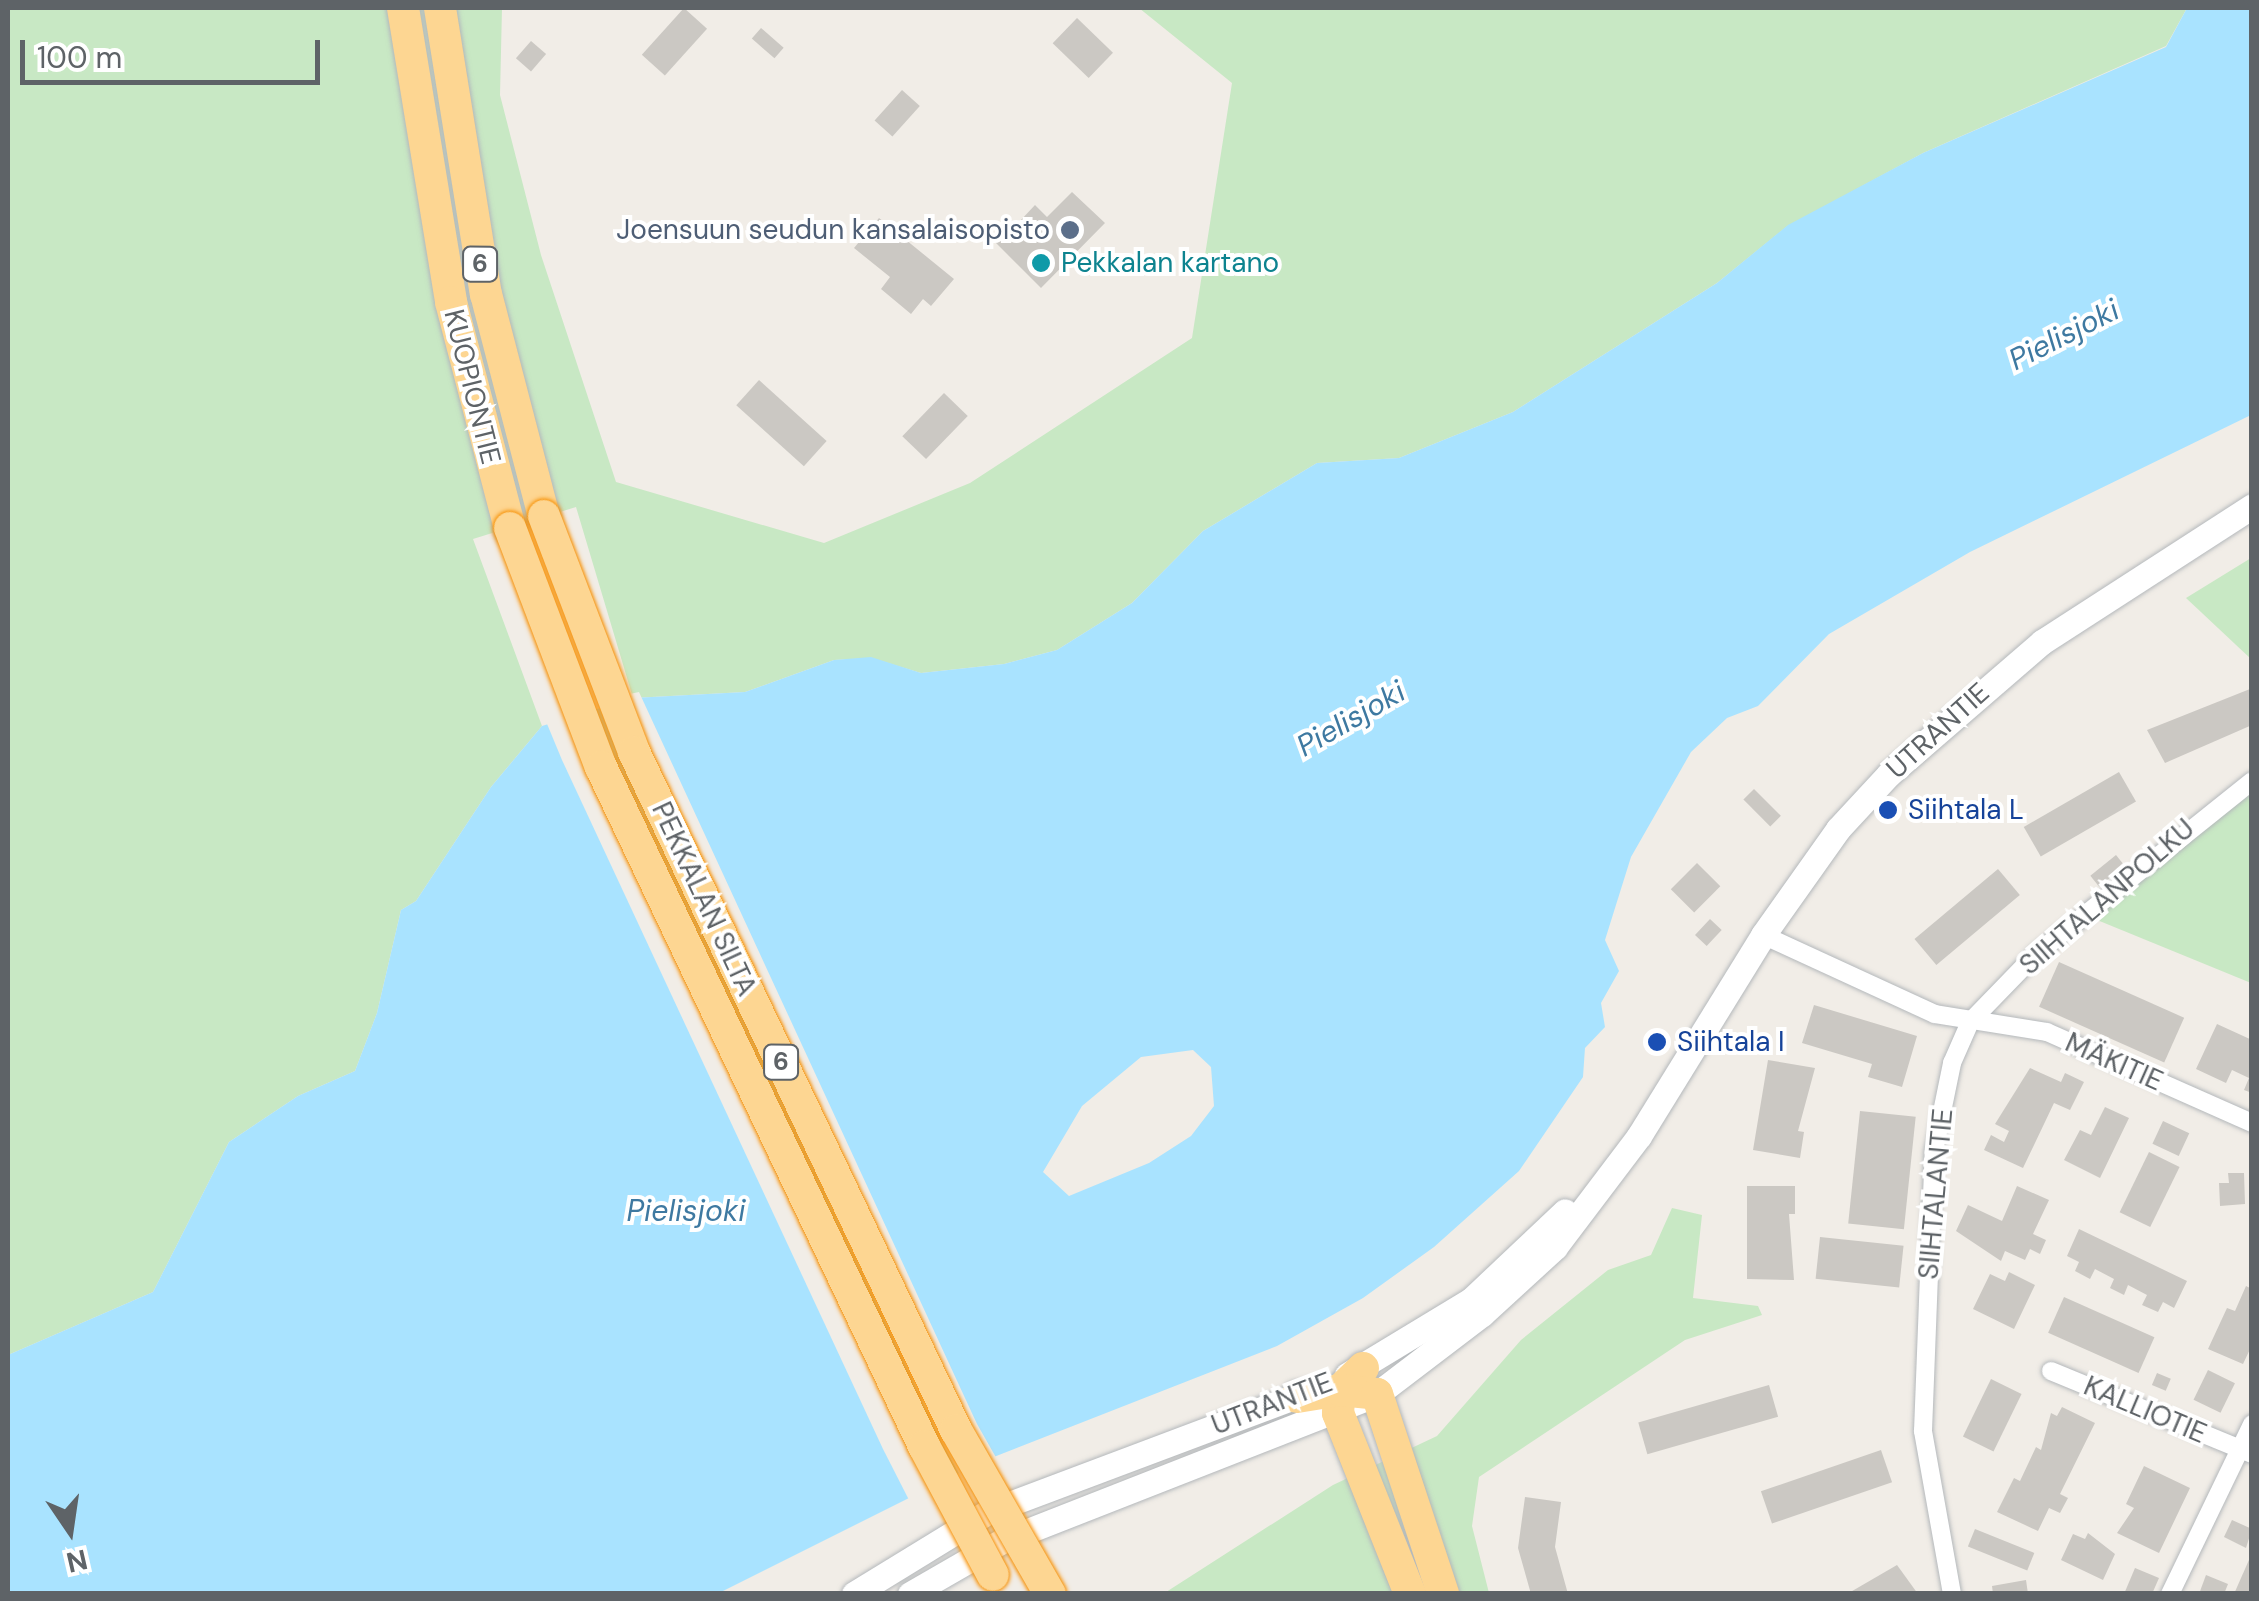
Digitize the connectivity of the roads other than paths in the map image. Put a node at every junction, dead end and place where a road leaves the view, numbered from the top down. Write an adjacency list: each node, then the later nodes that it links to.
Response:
1 (404, 8): 5 (highway, KUOPIONTIE / 6)
2 (440, 8): 4 (highway, KUOPIONTIE / 6)
3 (2252, 506): 7 (main road, UTRANTIE)
4 (544, 516): 18 (highway, PEKKALAN SILTA / 6, bridge)
5 (510, 528): 17 (highway, PEKKALAN SILTA / 6, bridge)
6 (2252, 781): 8 (street, SIIHTALANPOLKU)
7 (1764, 935): 8 (street); 11 (main road, UTRANTIE)
8 (1970, 1022): 9 (street, MÄKITIE); 21 (street, SIIHTALANTIE)
9 (2252, 1124)
10 (2051, 1371): 14 (street, KALLIOTIE)
11 (1354, 1391): 12 (highway); 16 (main road, UTRANTIE); 19 (highway); 20 (highway)
12 (1297, 1398): 15 (main road, UTRANTIE)
13 (2252, 1424): 14 (street)
14 (2246, 1452): 22 (street)
15 (854, 1594)
16 (910, 1594)
17 (1004, 1594)
18 (1050, 1594)
19 (1410, 1594)
20 (1443, 1594)
21 (1952, 1594)
22 (2170, 1594)

